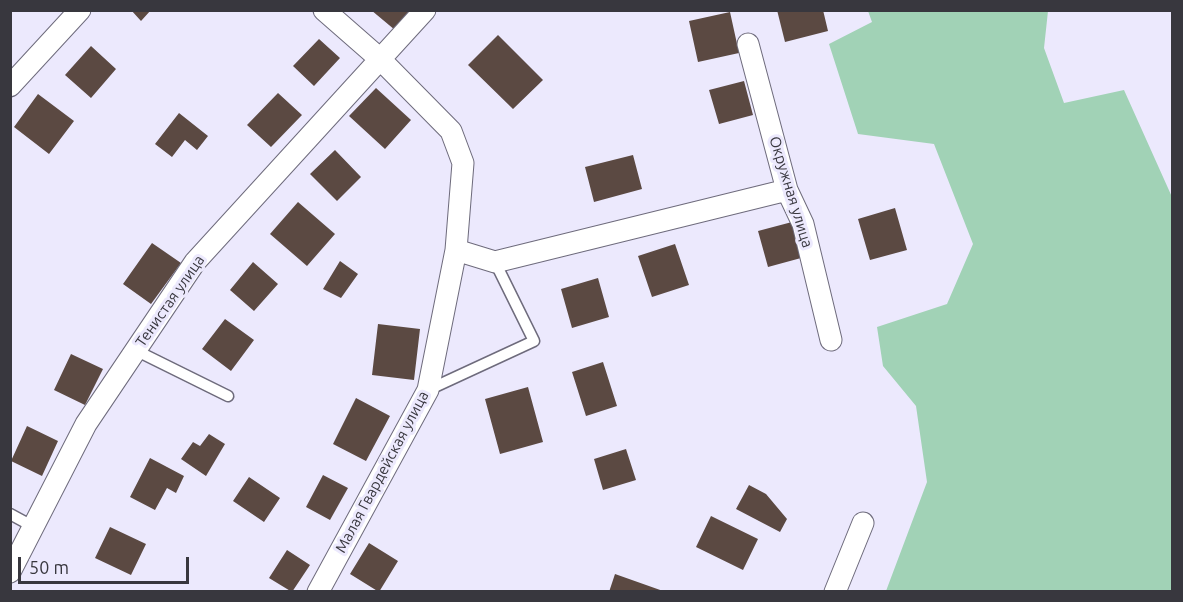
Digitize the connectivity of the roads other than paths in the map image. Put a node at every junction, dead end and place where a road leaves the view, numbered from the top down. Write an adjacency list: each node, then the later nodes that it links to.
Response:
1 (80, 10): 6 (street)
2 (324, 10): 5 (street, Малая Гвардейская улица)
3 (425, 10): 5 (street, Тенистая улица)
4 (748, 44): 7 (street, Окружная улица)
5 (380, 59): 8 (street, Малая Гвардейская улица); 11 (street, Тенистая улица)
6 (10, 86)
7 (787, 190): 9 (street); 10 (street, Окружная улица)
8 (456, 250): 9 (street); 12 (street, Малая Гвардейская улица)
9 (495, 262): 12 (lane)
10 (831, 340)
11 (135, 350): 13 (lane); 16 (street, Тенистая улица)
12 (428, 390): 18 (street, Малая Гвардейская улица)
13 (228, 396)
14 (10, 514): 16 (lane)
15 (863, 523): 19 (street)
16 (34, 527): 17 (street, Тенистая улица)
17 (10, 572)
18 (318, 591)
19 (835, 591)

